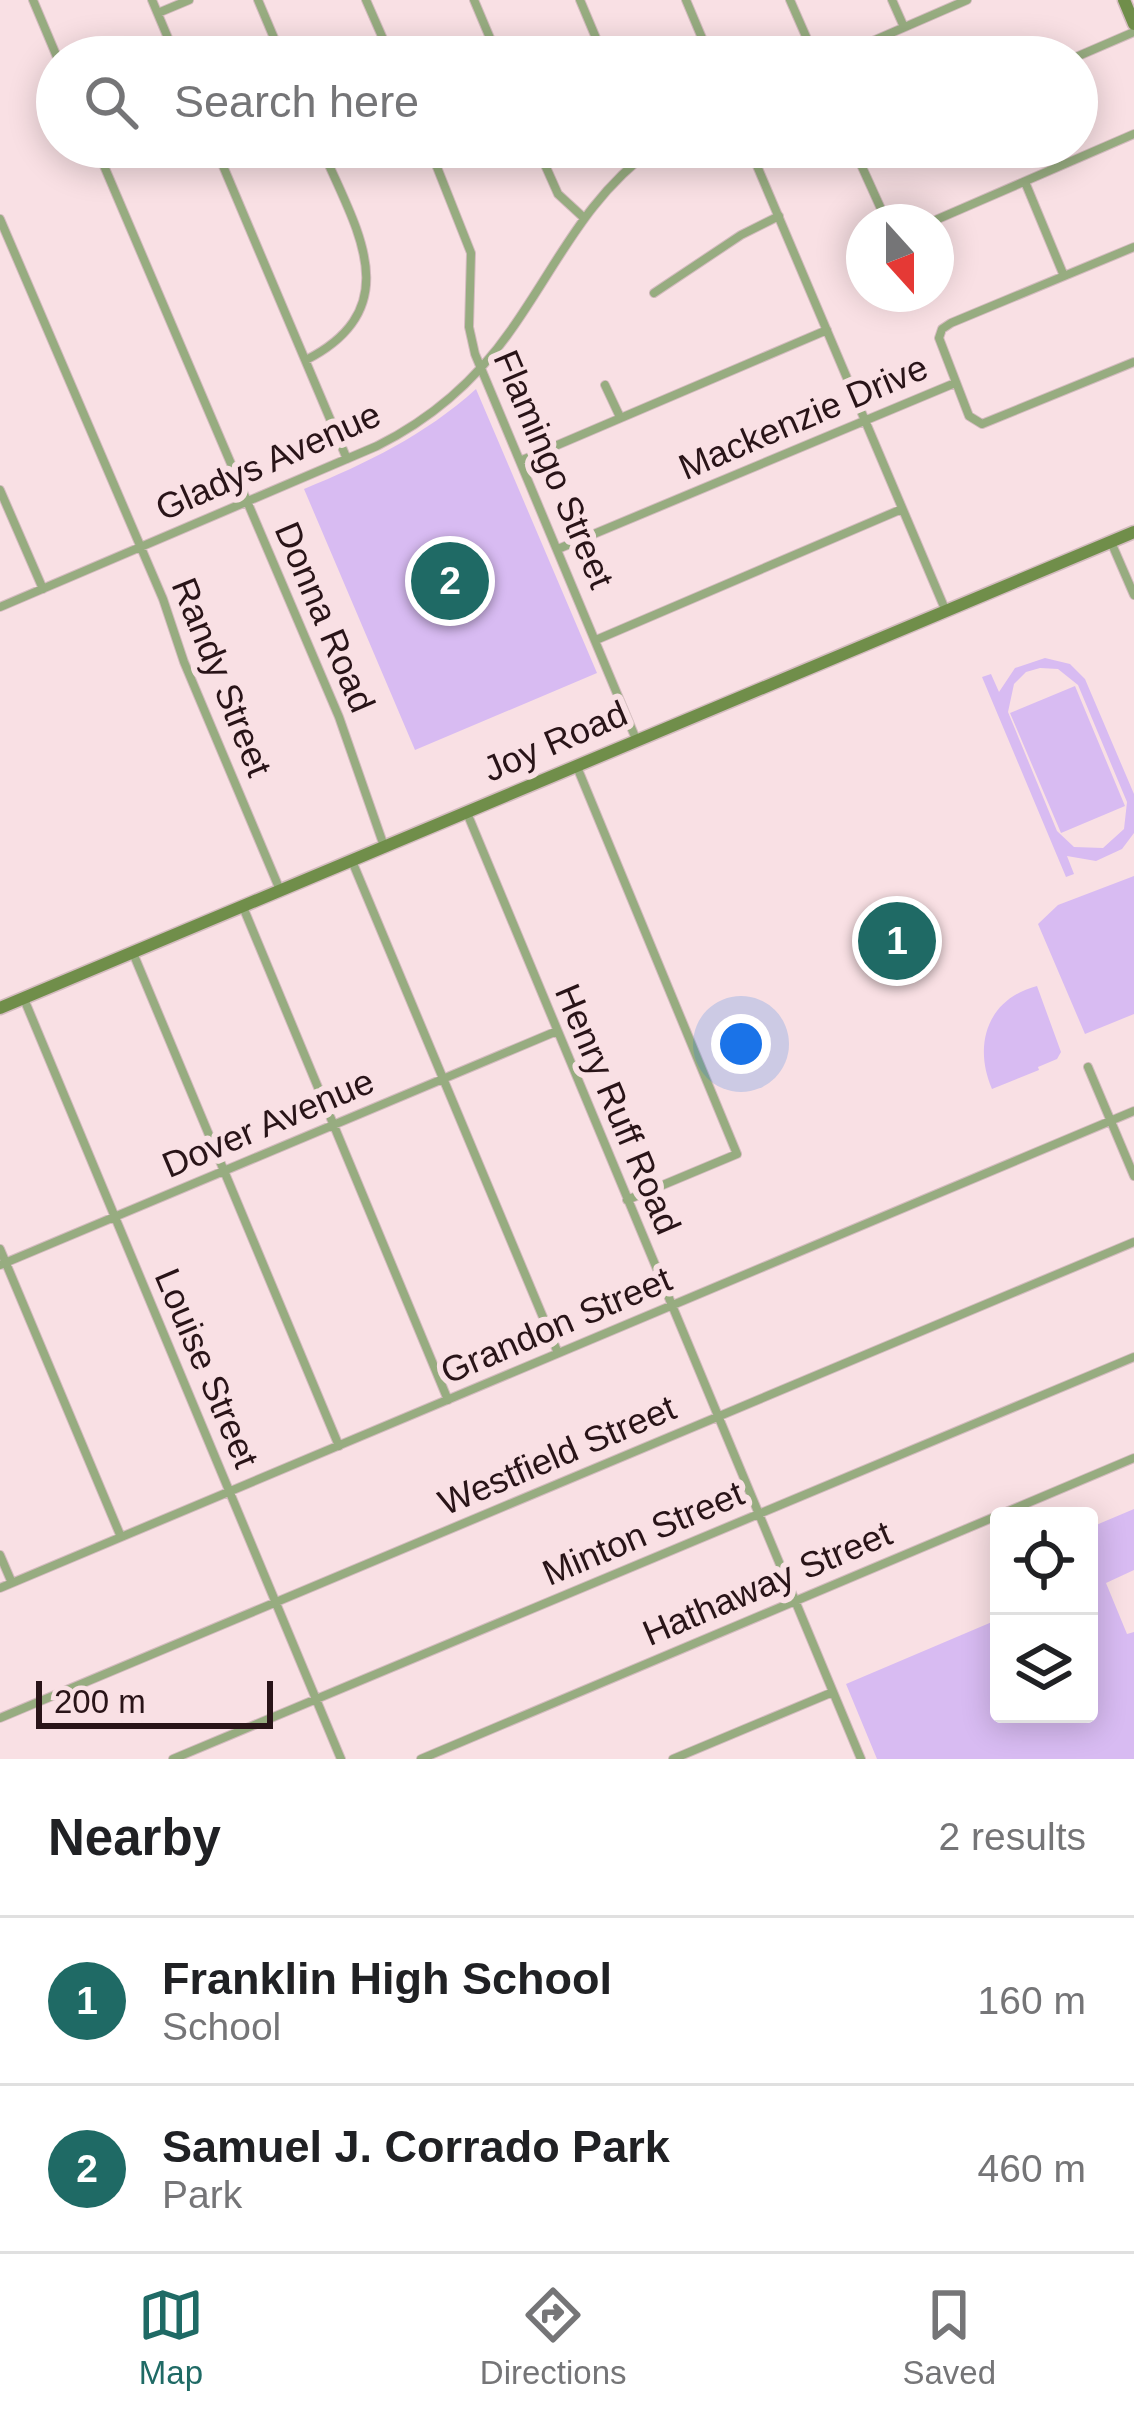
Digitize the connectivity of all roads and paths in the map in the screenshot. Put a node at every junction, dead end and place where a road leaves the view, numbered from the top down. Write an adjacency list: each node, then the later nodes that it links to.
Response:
1 (33, 0): 16 (street)
2 (152, 0): 13 (street)
3 (189, 0): 13 (street)
4 (258, 0): 18 (street)
5 (366, 0): 19 (street)
6 (474, 0): 20 (street)
7 (580, 0): 21 (street)
8 (686, 0): 22 (street)
9 (790, 0): 23 (street)
10 (892, 0): 14 (street)
11 (968, 0): 14 (street)
12 (1124, 0): 15 (street)
13 (158, 13): 17 (street)
14 (904, 27): 24 (street)
15 (1134, 28): 25 (street)
16 (48, 36)
17 (167, 36)
18 (273, 36)
19 (382, 36)
20 (489, 36)
21 (595, 36)
22 (701, 36)
23 (806, 36)
24 (884, 36)
25 (1098, 46)
26 (1134, 134): 27 (street)
27 (1098, 150)
28 (104, 168): 57 (street, Donna Road)
29 (224, 168): 47 (street)
30 (330, 168): 47 (street)
31 (438, 168): 49 (street, Flamingo Street)
32 (546, 168): 41 (street)
33 (630, 168): 41 (street, Gladys Avenue)
34 (757, 168): 40 (street)
35 (863, 168): 38 (street)
36 (1056, 168): 37 (street)
37 (1024, 182): 39 (street); 44 (street)
38 (879, 204)
39 (954, 212)
40 (779, 216): 45 (street); 46 (street)
41 (583, 217): 49 (street, Gladys Avenue)
42 (0, 219): 61 (street, Randy Street)
43 (1134, 247): 44 (street, Mackenzie Drive)
44 (1064, 276): 50 (street, Mackenzie Drive)
45 (654, 293)
46 (827, 330): 52 (street); 53 (street)
47 (306, 360): 54 (street)
48 (1134, 362): 50 (street)
49 (481, 367): 54 (street, Gladys Avenue); 55 (street, Flamingo Street)
50 (955, 383): 53 (street, Mackenzie Drive)
51 (605, 385): 52 (street)
52 (620, 417): 55 (street)
53 (865, 420): 58 (street); 62 (street, Mackenzie Drive)
54 (347, 459): 57 (street, Gladys Avenue)
55 (520, 461): 62 (street, Flamingo Street)
56 (0, 490): 63 (street)
57 (247, 501): 61 (street, Gladys Avenue); 71 (street, Donna Road)
58 (902, 509): 66 (street); 67 (street)
59 (1134, 532): 60 (street, Joy Road)
60 (1111, 542): 64 (street); 66 (street, Joy Road)
61 (141, 547): 63 (street, Gladys Avenue); 73 (street, Randy Street)
62 (558, 549): 67 (street, Flamingo Street)
63 (43, 589): 65 (street, Gladys Avenue)
64 (1134, 595)
65 (0, 607)
66 (945, 609): 68 (street, Joy Road)
67 (596, 640): 68 (street, Flamingo Street)
68 (636, 739): 69 (street, Joy Road)
69 (576, 765): 70 (street, Joy Road); 86 (street)
70 (466, 812): 71 (street, Joy Road); 78 (street, Henry Ruff Road)
71 (384, 846): 72 (street, Joy Road)
72 (351, 860): 73 (street, Joy Road); 80 (street)
73 (280, 890): 74 (street, Joy Road)
74 (242, 906): 75 (street, Joy Road); 83 (street)
75 (133, 952): 76 (street, Joy Road); 84 (street)
76 (23, 998): 77 (street, Joy Road); 87 (street, Louise Street)
77 (1, 1004)
78 (556, 1030): 80 (street, Dover Avenue); 86 (street, Henry Ruff Road)
79 (1088, 1067): 82 (street)
80 (443, 1078): 83 (street, Dover Avenue); 92 (street)
81 (1134, 1112): 82 (street, Grandon Street)
82 (1111, 1121): 85 (street); 91 (street, Grandon Street)
83 (334, 1125): 84 (street, Dover Avenue); 94 (street)
84 (224, 1171): 87 (street, Dover Avenue); 96 (street)
85 (1134, 1176)
86 (627, 1200): 91 (street, Henry Ruff Road)
87 (115, 1217): 90 (street, Dover Avenue); 98 (street, Louise Street)
88 (1134, 1242): 95 (street, Westfield Street)
89 (0, 1249): 90 (street)
90 (3, 1264): 100 (street)
91 (671, 1305): 92 (street, Grandon Street); 95 (street, Henry Ruff Road)
92 (558, 1353): 94 (street, Grandon Street)
93 (1134, 1357): 99 (street, Minton Street)
94 (448, 1400): 96 (street, Grandon Street)
95 (717, 1417): 99 (street, Henry Ruff Road); 105 (street, Westfield Street)
96 (339, 1446): 98 (street, Grandon Street)
97 (1134, 1459): 104 (street, Hathaway Street)
98 (230, 1492): 100 (street, Grandon Street); 105 (street, Louise Street)
99 (758, 1513): 104 (street, Henry Ruff Road); 107 (street, Minton Street)
100 (121, 1537): 102 (street, Grandon Street)
101 (0, 1555): 102 (street)
102 (12, 1583): 103 (street, Grandon Street)
103 (0, 1588)
104 (794, 1600): 106 (street, Henry Ruff Road); 111 (street, Hathaway Street)
105 (275, 1602): 107 (street, Louise Street); 108 (street, Westfield Street)
106 (833, 1692): 112 (street); 113 (street, Henry Ruff Road)
107 (316, 1702): 109 (street, Minton Street); 110 (street, Louise Street)
108 (0, 1718)
109 (173, 1759)
110 (341, 1759)
111 (421, 1759)
112 (673, 1759)
113 (861, 1759)

